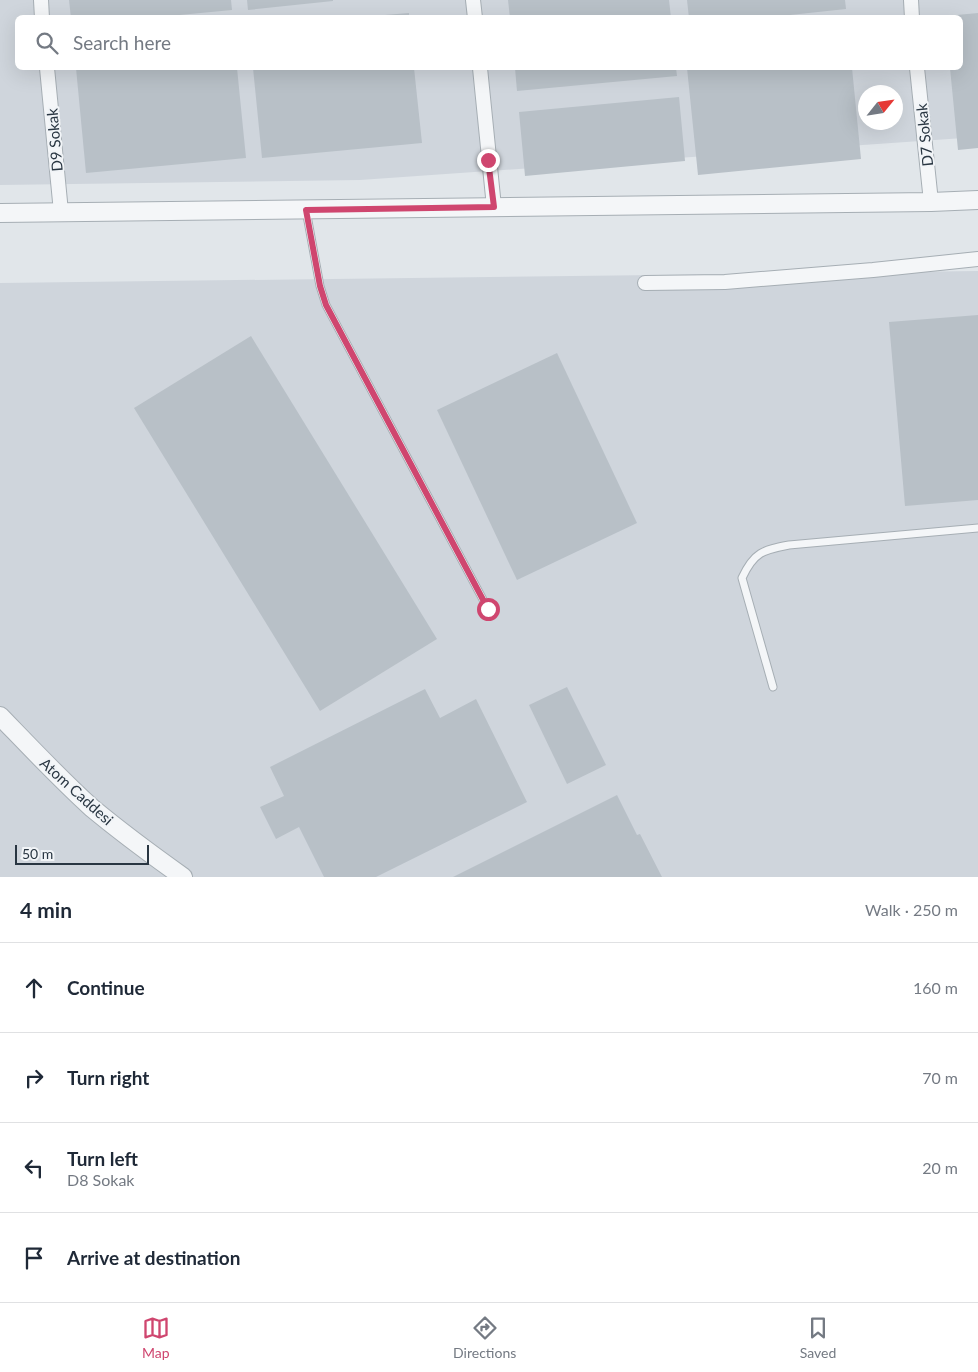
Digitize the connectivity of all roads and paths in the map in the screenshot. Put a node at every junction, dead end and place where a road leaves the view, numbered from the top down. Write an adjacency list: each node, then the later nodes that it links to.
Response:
1 (41, 0): 4 (street)
2 (473, 0): 5 (street)
3 (910, 0): 6 (street)
4 (42, 15)
5 (475, 15)
6 (912, 15)
7 (47, 70): 14 (street, D9 Sokak)
8 (480, 70): 12 (street)
9 (917, 70): 11 (street, D7 Sokak)
10 (978, 200): 11 (street)
11 (931, 202): 12 (street)
12 (494, 207): 13 (street)
13 (306, 210): 14 (street); 19 (lane)
14 (61, 212): 15 (street)
15 (0, 213)
16 (978, 259): 17 (street)
17 (645, 283)
18 (978, 528): 20 (lane)
19 (488, 609)
20 (773, 687)
21 (0, 716): 22 (street, Atom Caddesi)
22 (183, 877)

